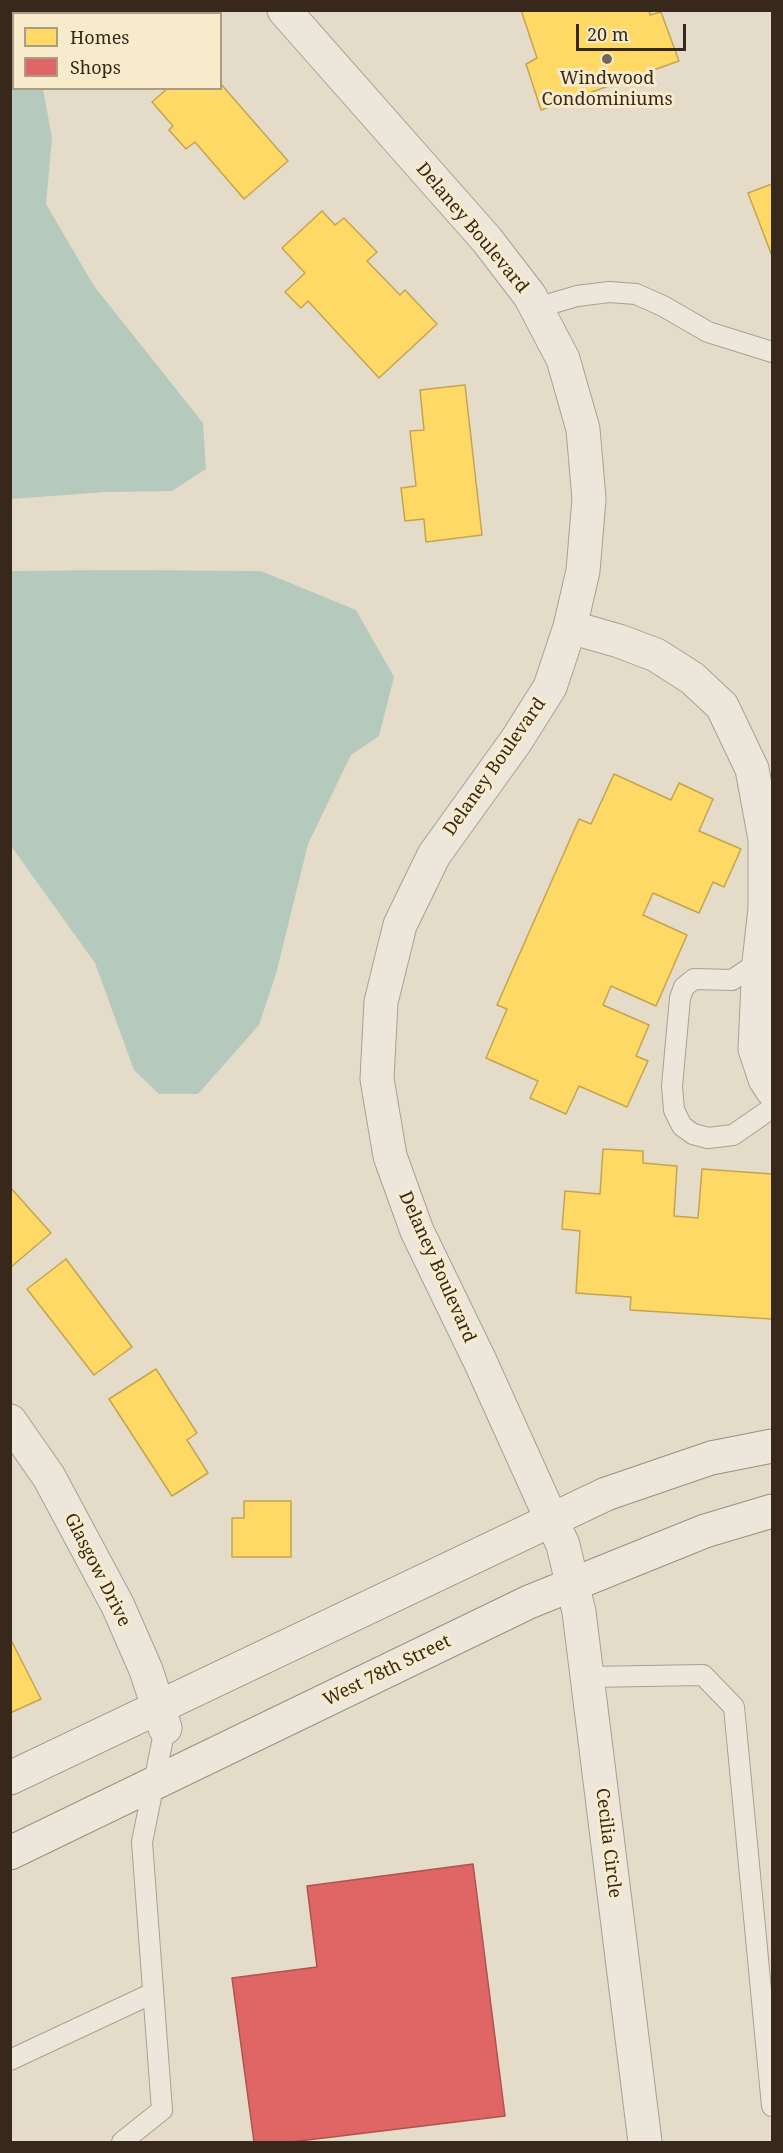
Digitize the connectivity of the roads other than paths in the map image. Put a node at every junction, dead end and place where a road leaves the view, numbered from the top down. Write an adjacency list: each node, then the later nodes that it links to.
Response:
1 (291, 13): 2 (street, Delaney Boulevard)
2 (536, 308): 3 (lane); 4 (street, Delaney Boulevard)
3 (772, 352)
4 (570, 627): 5 (street); 11 (street, Delaney Boulevard)
5 (759, 962): 6 (street); 7 (lane)
6 (772, 1090)
7 (772, 1108)
8 (10, 1421): 14 (street, Glasgow Drive)
9 (772, 1446): 11 (street)
10 (772, 1511): 12 (street, West 78th Street)
11 (558, 1532): 12 (street, Cecilia Circle); 14 (street)
12 (573, 1584): 13 (street, Cecilia Circle); 16 (street, West 78th Street)
13 (587, 1677): 20 (lane); 22 (street, Cecilia Circle)
14 (162, 1718): 15 (street); 16 (lane)
15 (10, 1778)
16 (154, 1784): 17 (street, West 78th Street); 18 (lane)
17 (10, 1853)
18 (153, 1993): 19 (lane); 21 (lane)
19 (10, 2060)
20 (772, 2106)
21 (122, 2142)
22 (645, 2142)

